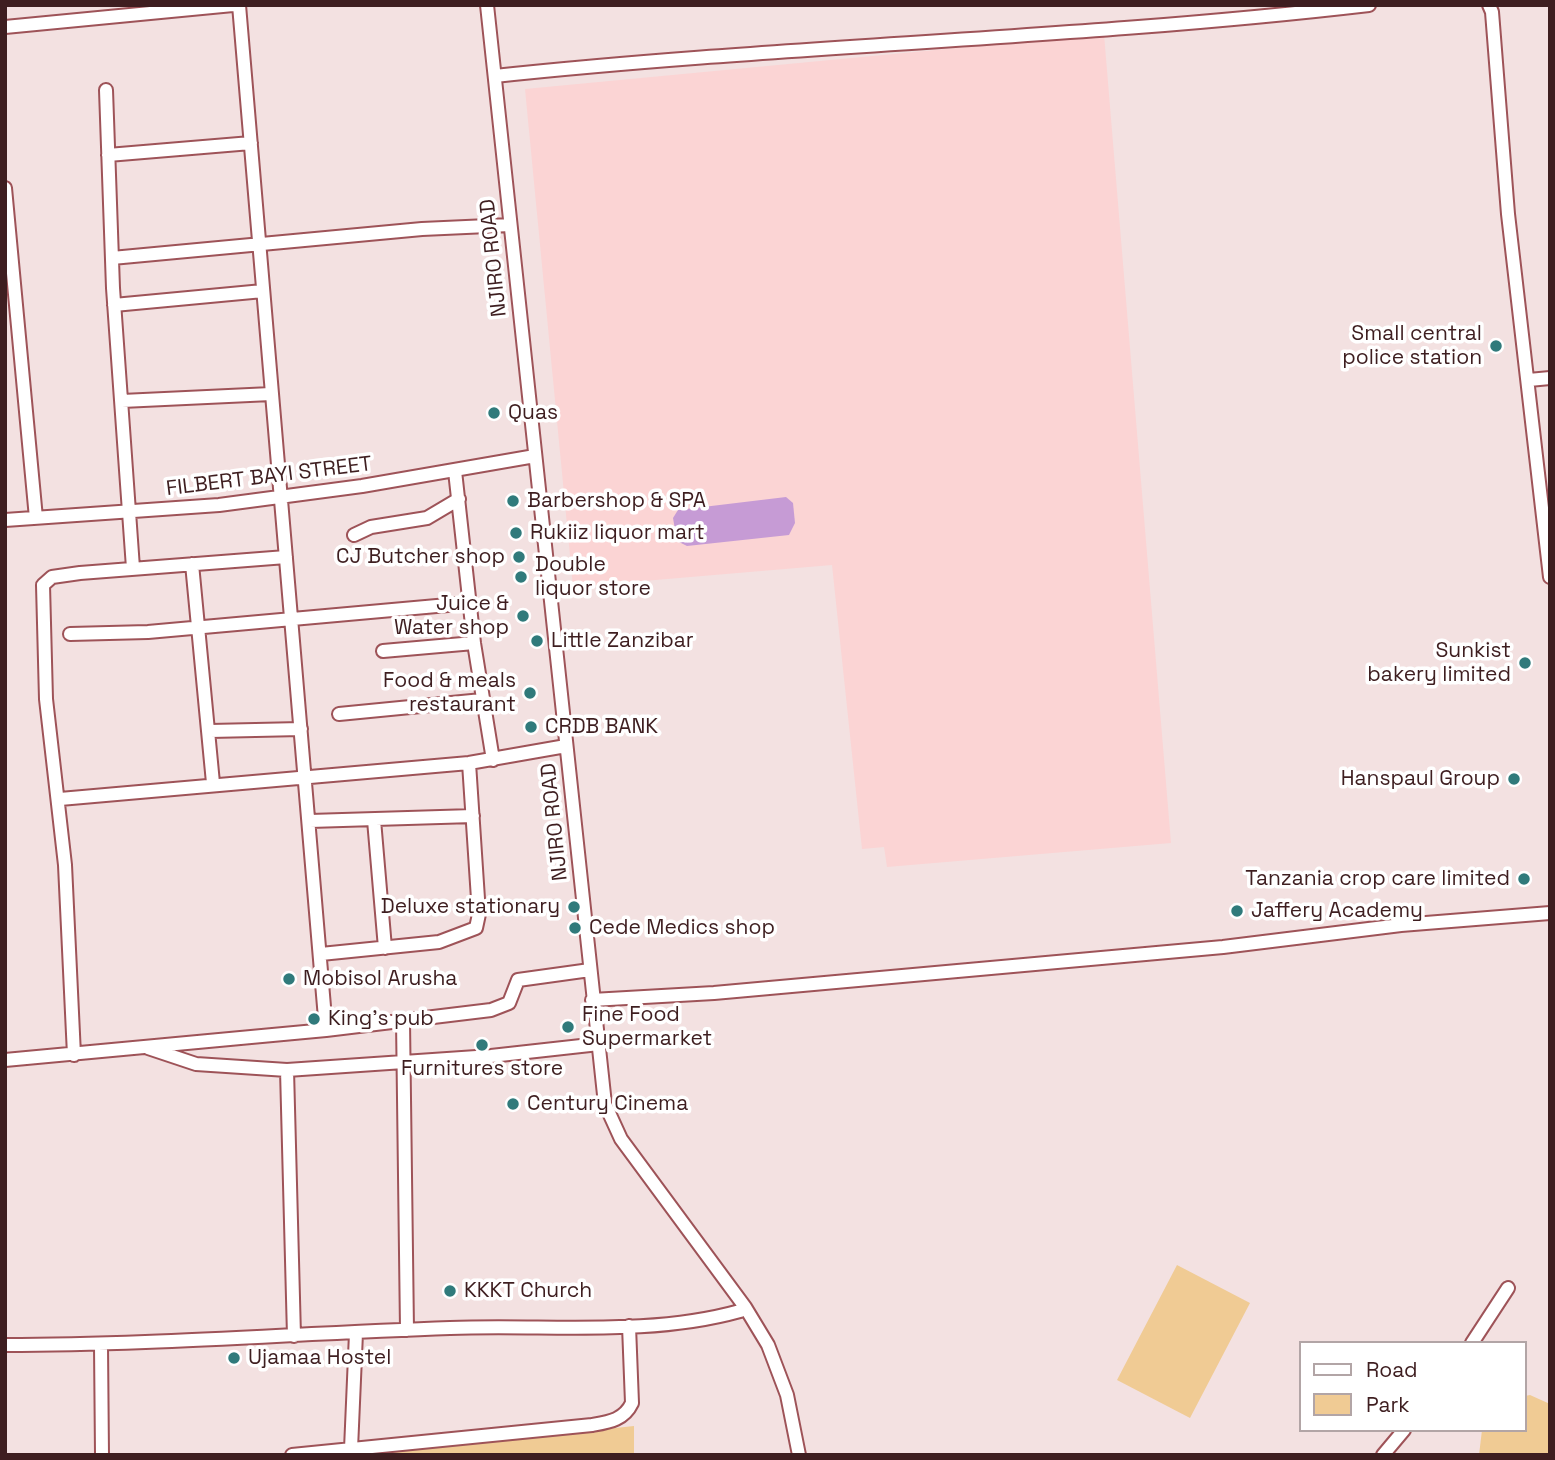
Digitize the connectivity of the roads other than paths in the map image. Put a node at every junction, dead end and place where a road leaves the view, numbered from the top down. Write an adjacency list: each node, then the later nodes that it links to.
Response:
1 (233, 5): 6 (street)
2 (239, 5): 9 (street)
3 (487, 5): 7 (street, NJIRO ROAD)
4 (1369, 5): 7 (street)
5 (1489, 5): 19 (street)
6 (5, 27)
7 (495, 76): 12 (street, NJIRO ROAD)
8 (106, 90): 10 (street)
9 (251, 143): 10 (street); 13 (street)
10 (108, 155): 14 (street)
11 (5, 188): 15 (street)
12 (510, 225): 13 (street); 22 (street, NJIRO ROAD)
13 (260, 243): 14 (street); 16 (street)
14 (112, 258): 17 (street)
15 (8, 280): 27 (street)
16 (263, 291): 17 (street); 20 (street)
17 (114, 305): 21 (street)
18 (1550, 378): 19 (street)
19 (1529, 380): 33 (street)
20 (271, 394): 21 (street); 24 (street)
21 (122, 401): 26 (street)
22 (535, 456): 23 (street, FILBERT BAYI STREET); 44 (street, NJIRO ROAD)
23 (455, 471): 24 (street, FILBERT BAYI STREET); 25 (street)
24 (282, 497): 26 (street, FILBERT BAYI STREET); 30 (street)
25 (459, 499): 29 (street); 34 (street)
26 (128, 512): 27 (street, FILBERT BAYI STREET); 32 (street)
27 (36, 517): 28 (street, FILBERT BAYI STREET)
28 (5, 520)
29 (354, 535)
30 (286, 557): 31 (street); 35 (street)
31 (192, 564): 32 (street); 36 (street)
32 (133, 568): 49 (street)
33 (1550, 577)
34 (470, 603): 35 (street); 38 (street)
35 (291, 619): 36 (street); 42 (street)
36 (200, 626): 37 (street); 43 (street)
37 (69, 634)
38 (474, 643): 39 (street); 40 (street)
39 (383, 651)
40 (482, 700): 41 (street); 45 (street)
41 (339, 714)
42 (301, 729): 43 (street); 47 (street)
43 (210, 731): 48 (street)
44 (566, 746): 45 (street); 56 (street, NJIRO ROAD)
45 (493, 760): 46 (street)
46 (469, 763): 47 (street); 50 (street)
47 (306, 777): 48 (street); 52 (street)
48 (213, 783): 49 (street)
49 (60, 799): 62 (street)
50 (473, 816): 51 (street); 54 (street)
51 (374, 820): 52 (street); 54 (street)
52 (310, 821): 55 (street)
53 (1550, 913): 57 (street)
54 (385, 948): 55 (street)
55 (321, 954): 59 (street)
56 (590, 970): 57 (street, NJIRO ROAD); 58 (street)
57 (592, 1000): 60 (street, NJIRO ROAD)
58 (403, 1021): 59 (street); 64 (street)
59 (326, 1030): 61 (street)
60 (599, 1044): 64 (street); 67 (street, NJIRO ROAD)
61 (144, 1047): 62 (street); 65 (street)
62 (74, 1055): 63 (street)
63 (5, 1060)
64 (402, 1061): 65 (street); 69 (street)
65 (287, 1070): 71 (street)
66 (1508, 1288): 72 (street)
67 (745, 1307): 68 (street); 79 (street, NJIRO ROAD)
68 (629, 1326): 69 (street); 76 (street)
69 (407, 1330): 70 (street)
70 (355, 1333): 71 (street); 76 (street)
71 (294, 1336): 74 (street)
72 (1473, 1341)
73 (5, 1345): 74 (street)
74 (101, 1346): 77 (street)
75 (1402, 1432): 80 (street)
76 (351, 1449): 78 (street)
77 (102, 1455)
78 (292, 1455)
79 (799, 1455)
80 (1383, 1455)

